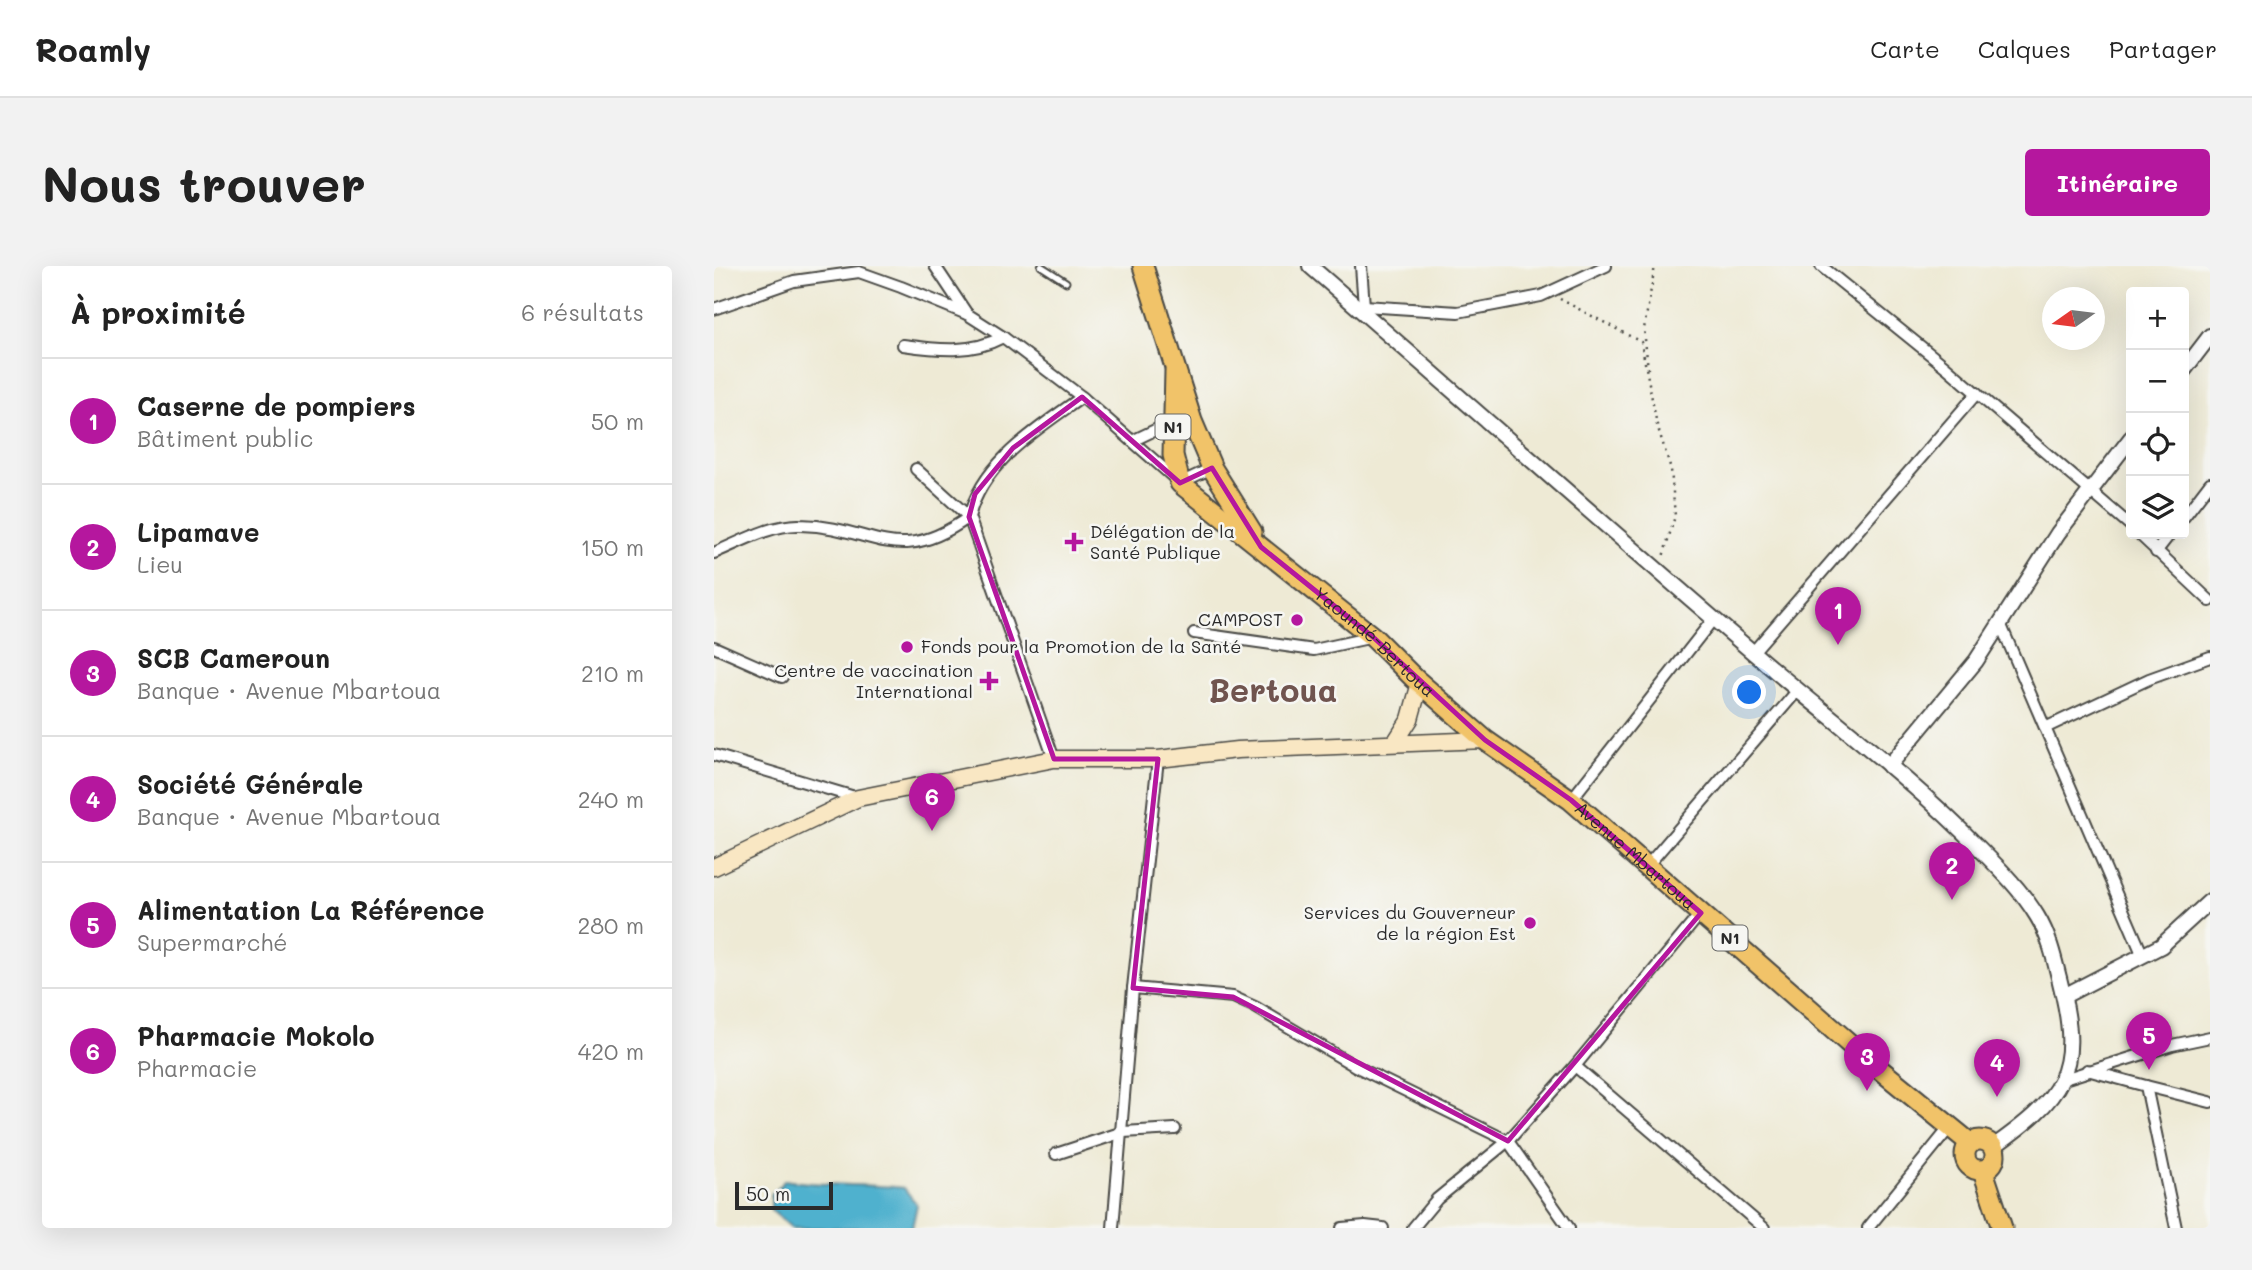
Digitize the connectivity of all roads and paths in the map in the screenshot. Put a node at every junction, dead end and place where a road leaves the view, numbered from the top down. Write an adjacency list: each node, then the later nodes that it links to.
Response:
1 (935, 266): 13 (street)
2 (1041, 266): 9 (lane)
3 (1143, 266): 21 (highway, N1)
4 (1310, 266): 12 (street)
5 (1361, 266): 12 (street)
6 (1606, 266): 10 (street)
7 (1655, 266): 18 (path)
8 (1821, 266): 19 (street)
9 (1066, 282)
10 (1548, 292): 12 (street); 18 (path)
11 (714, 309): 13 (street)
12 (1364, 309): 37 (street)
13 (967, 314): 15 (street)
14 (2210, 336): 17 (street)
15 (1003, 337): 16 (street); 20 (street)
16 (903, 345)
17 (2189, 363)
18 (1649, 390): 37 (path)
19 (1977, 393): 28 (street); 44 (street)
20 (1082, 397): 22 (street); 30 (street)
21 (1182, 420): 22 (street); 24 (highway, N1); 26 (highway, N1)
22 (1132, 441): 26 (street)
23 (2126, 444): 28 (street)
24 (1212, 468): 26 (street); 34 (highway, Yaoundé-Bertoua / N1)
25 (916, 469): 30 (street)
26 (1180, 482): 34 (highway, Yaoundé-Bertoua / N1)
27 (2210, 483): 29 (street)
28 (2091, 490): 31 (street); 40 (street)
29 (2189, 510)
30 (969, 517): 36 (street); 53 (street)
31 (2126, 522)
32 (2144, 539): 35 (street)
33 (2166, 539): 35 (street)
34 (1261, 547): 42 (highway, Yaoundé-Bertoua / N1)
35 (2156, 552): 38 (street)
36 (714, 553)
37 (1660, 570): 39 (street)
38 (2210, 601)
39 (1714, 618): 44 (street); 57 (street)
40 (2000, 623): 49 (street); 55 (street)
41 (1194, 633): 42 (street)
42 (1373, 637): 47 (highway, Yaoundé-Bertoua / N1)
43 (714, 647): 46 (street)
44 (1753, 652): 48 (street)
45 (2210, 657): 49 (street)
46 (782, 677)
47 (1414, 678): 50 (highway, Yaoundé-Bertoua / N1); 51 (main road)
48 (1798, 690): 55 (street); 58 (street)
49 (2045, 728): 62 (street)
50 (1485, 740): 51 (main road); 57 (highway, Avenue Mbartoua / N1)
51 (1396, 741): 54 (main road)
52 (714, 755): 56 (street)
53 (1054, 759): 54 (main road); 56 (main road)
54 (1158, 759): 63 (street)
55 (1889, 766): 64 (street)
56 (858, 798): 59 (main road)
57 (1571, 800): 58 (highway, Avenue Mbartoua / N1)
58 (1647, 866): 61 (highway, Avenue Mbartoua / N1)
59 (714, 867)
60 (2210, 901): 62 (street)
61 (1701, 913): 66 (street); 71 (highway, Avenue Mbartoua / N1)
62 (2143, 956): 64 (street)
63 (1133, 988): 73 (street); 74 (street)
64 (2064, 996): 68 (street)
65 (2210, 1037): 67 (street)
66 (1575, 1066): 74 (street); 85 (street)
67 (2087, 1070): 68 (street); 69 (street)
68 (2064, 1079): 76 (street)
69 (2146, 1086): 70 (street); 88 (street)
70 (2210, 1102)
71 (1950, 1126): 75 (highway, Avenue Mbartoua / N1); 86 (street)
72 (1175, 1129): 73 (street)
73 (1123, 1132): 77 (street); 79 (street)
74 (1507, 1141): 83 (street); 84 (street)
75 (1970, 1143): 76 (highway); 78 (highway)
76 (1993, 1147): 78 (highway)
77 (1056, 1154)
78 (1983, 1171): 87 (highway)
79 (1114, 1225): 80 (street)
80 (1125, 1228)
81 (1342, 1228): 82 (street)
82 (1383, 1228)
83 (1413, 1228)
84 (1569, 1228)
85 (1764, 1228)
86 (1868, 1228)
87 (2002, 1228)
88 (2176, 1228)

